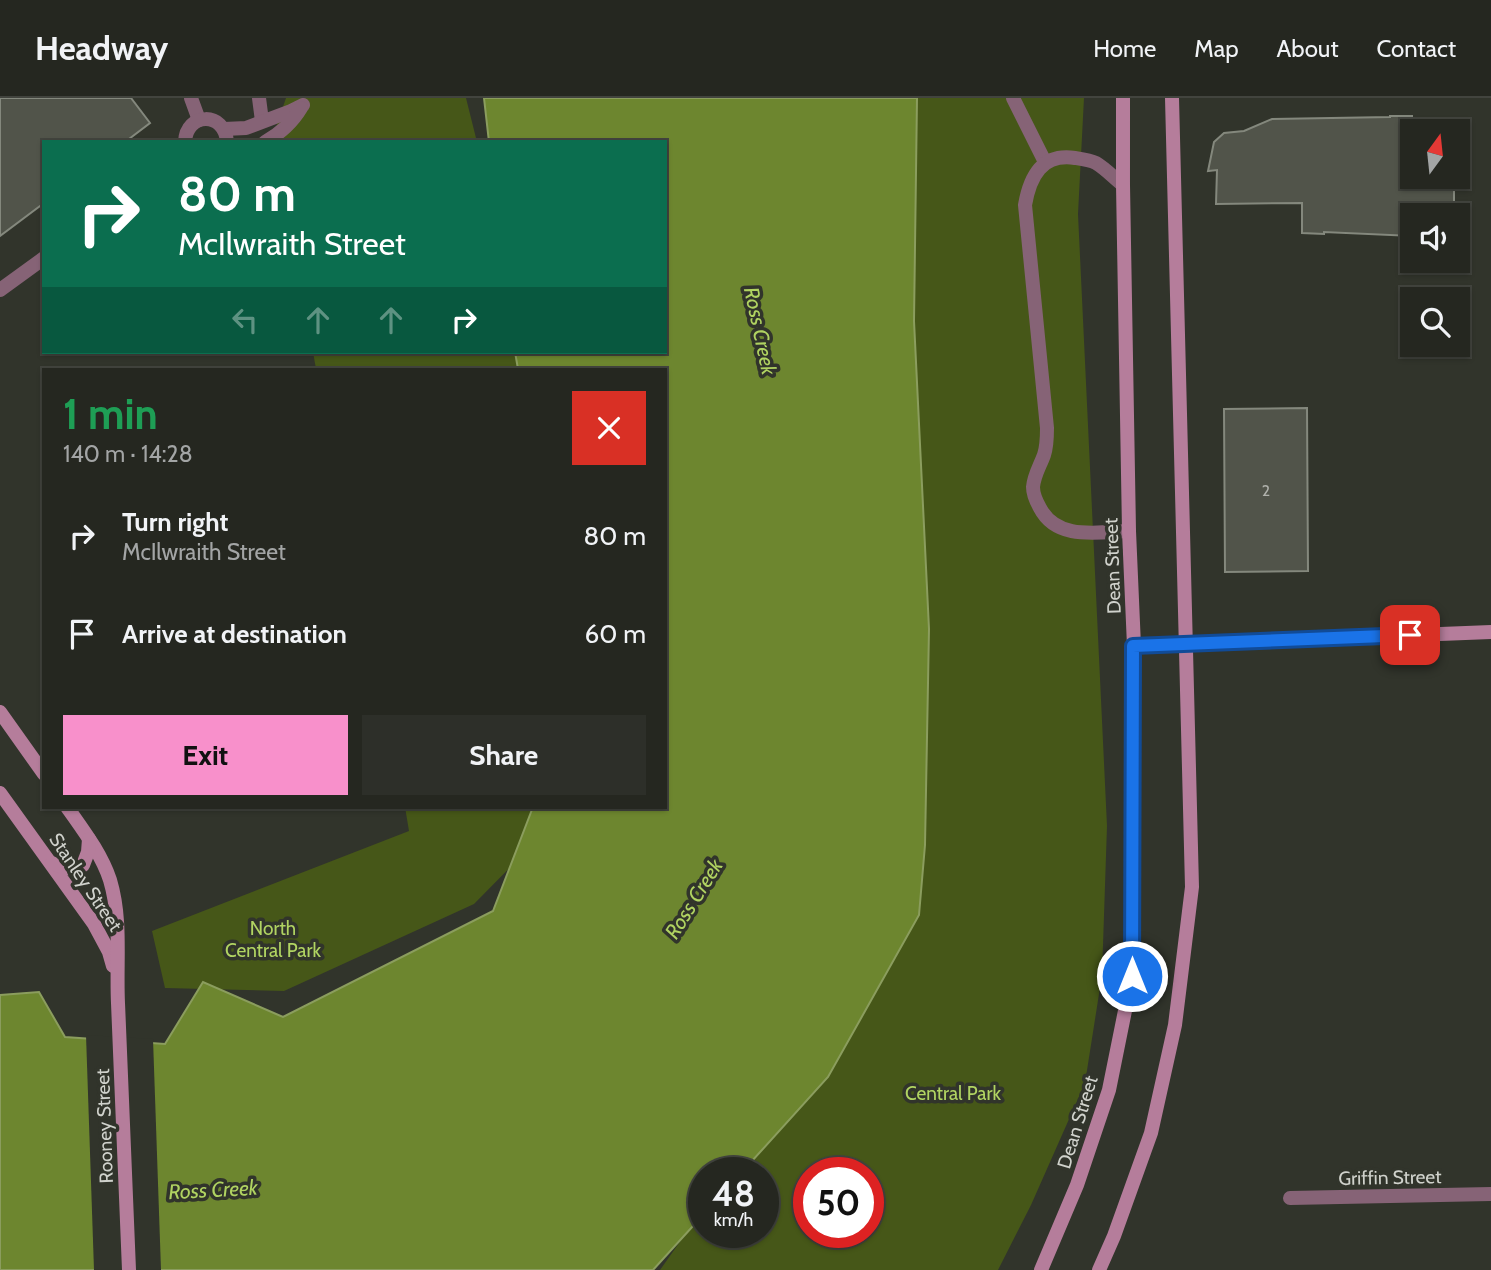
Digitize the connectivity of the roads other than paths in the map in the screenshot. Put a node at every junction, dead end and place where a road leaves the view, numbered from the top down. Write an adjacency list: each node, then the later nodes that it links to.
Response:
1 (191, 98): 7 (street)
2 (258, 98): 8 (street)
3 (1013, 98): 12 (street)
4 (1123, 98): 13 (main road, Dean Street)
5 (1172, 98): 18 (main road)
6 (305, 101): 8 (street); 11 (street)
7 (199, 120): 9 (street); 10 (street)
8 (262, 121): 9 (street)
9 (226, 135)
10 (185, 140)
11 (268, 140)
12 (1045, 162): 13 (street); 16 (street)
13 (1123, 185): 16 (main road, Dean Street)
14 (42, 259): 15 (street)
15 (0, 290)
16 (1129, 531): 19 (main road, Dean Street)
17 (1491, 632): 18 (main road)
18 (1185, 643): 19 (main road); 31 (main road)
19 (1133, 646): 30 (main road, Dean Street)
20 (0, 712): 21 (main road)
21 (42, 771)
22 (0, 793): 25 (main road, Stanley Street)
23 (68, 809): 24 (main road, Stanley Street)
24 (89, 839): 25 (main road); 26 (main road, Stanley Street)
25 (51, 863): 26 (main road, Stanley Street)
26 (117, 981): 29 (main road, Rooney Street)
27 (1491, 1194): 28 (street, Griffin Street)
28 (1290, 1198)
29 (129, 1270)
30 (1041, 1270)
31 (1099, 1270)

